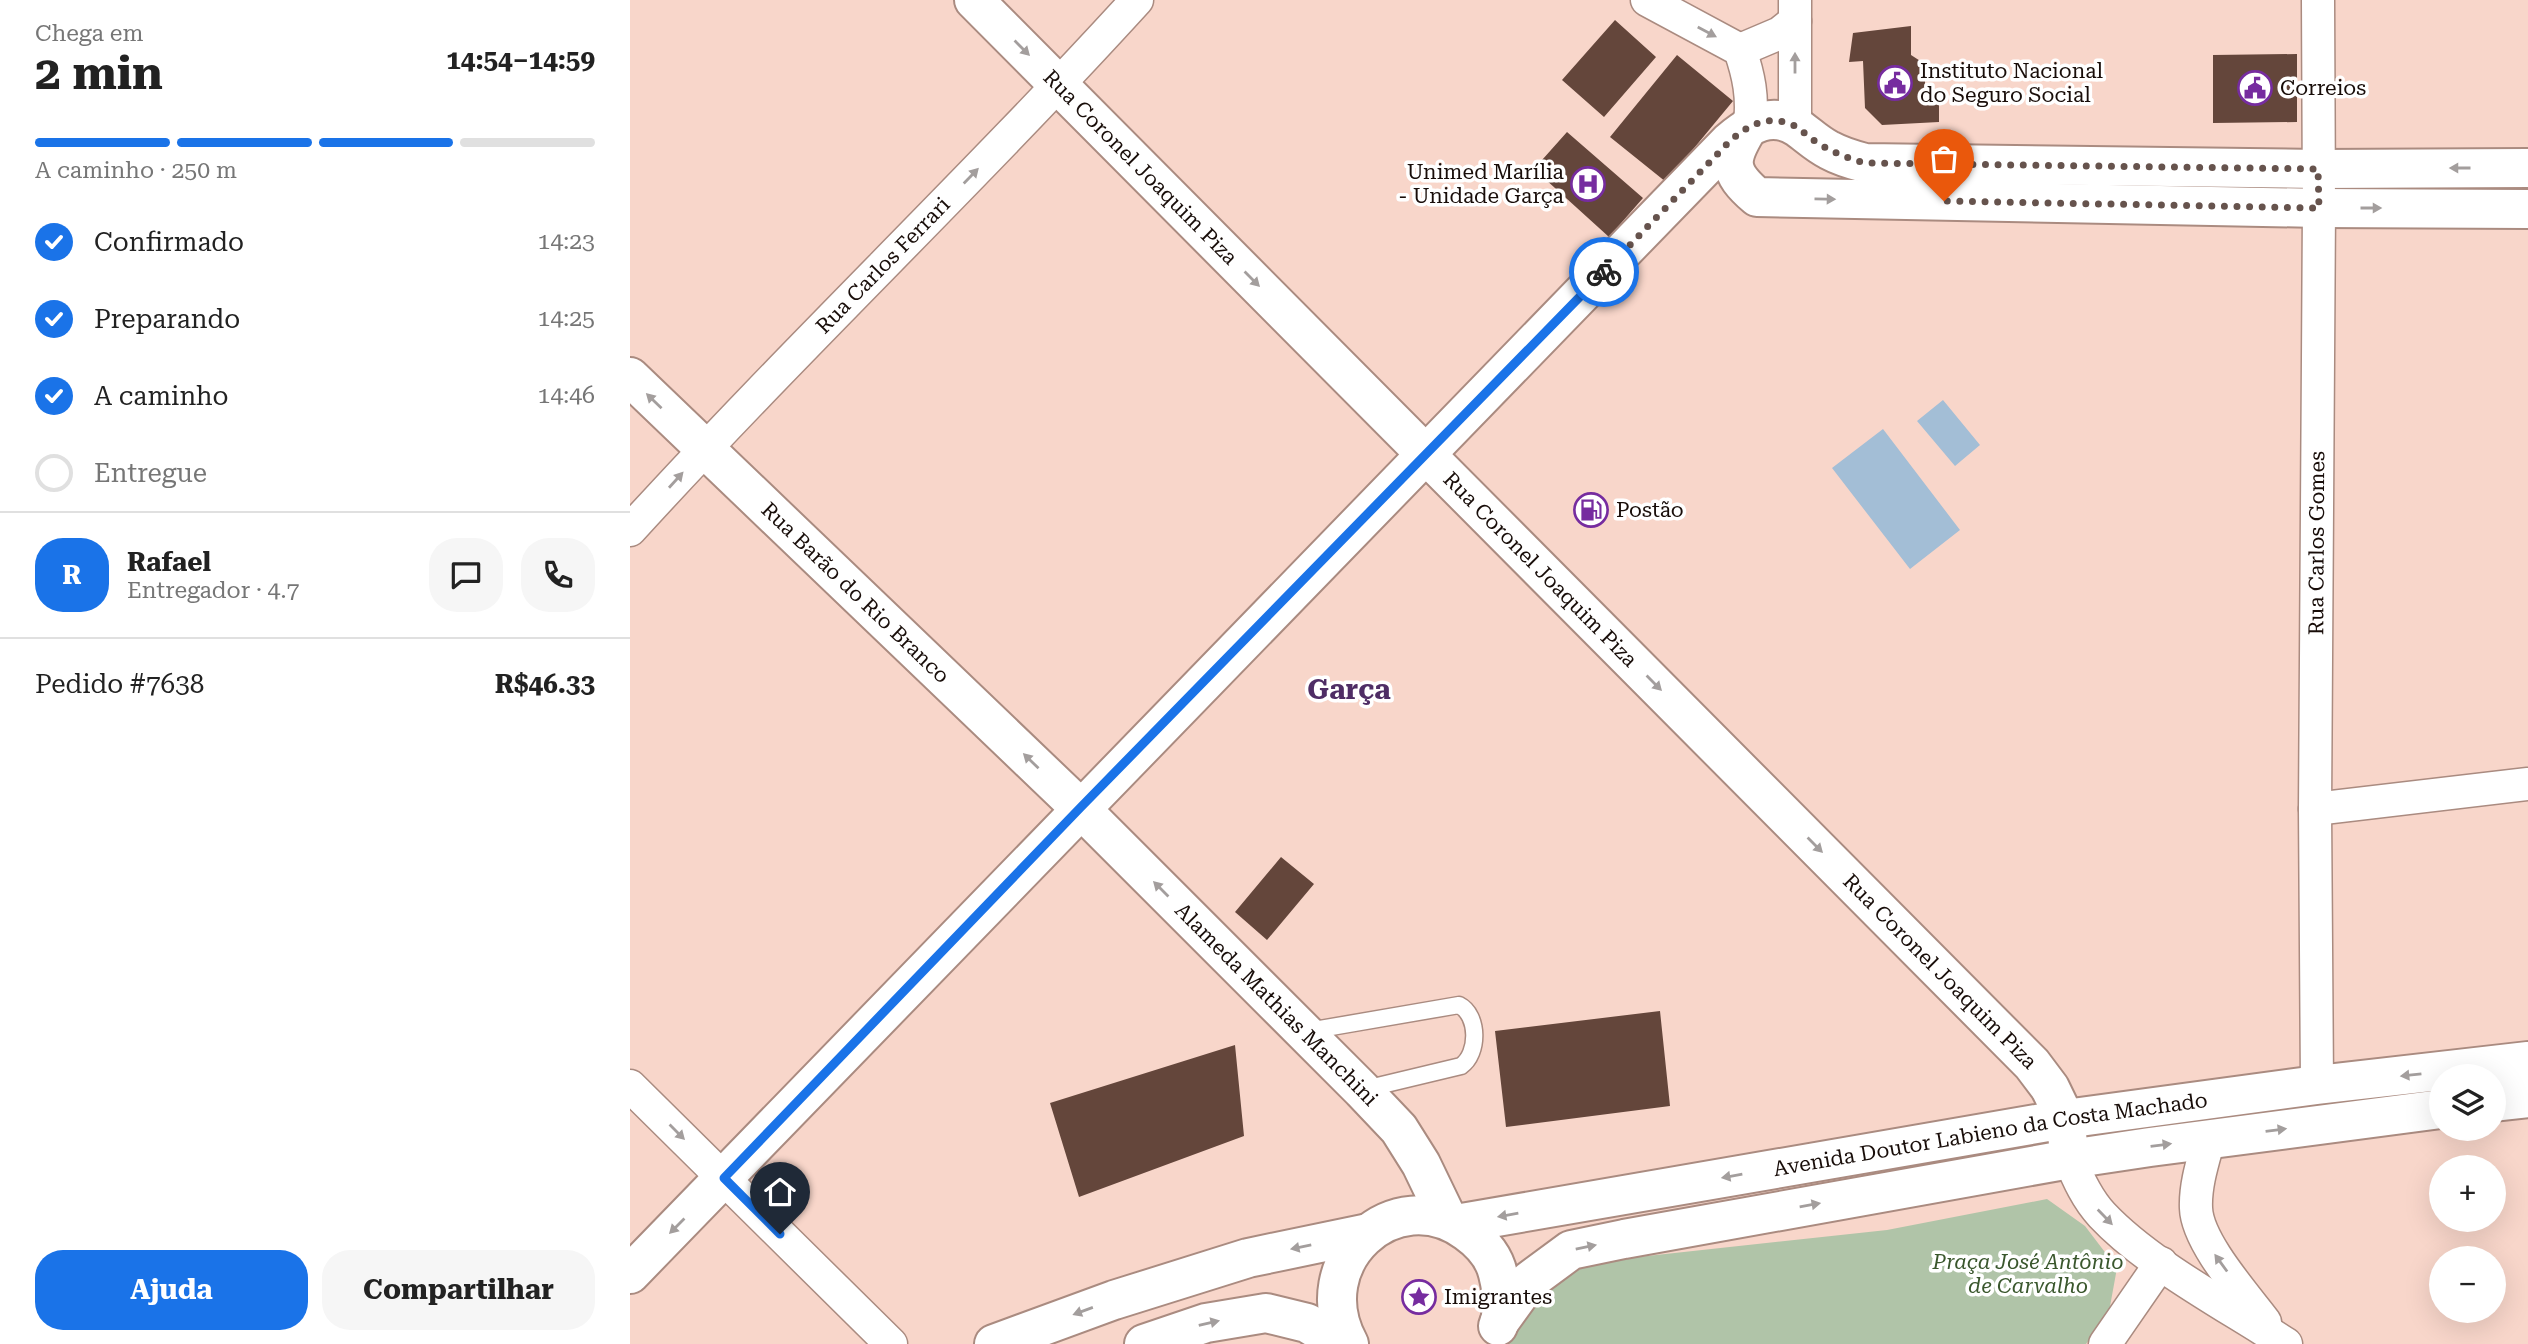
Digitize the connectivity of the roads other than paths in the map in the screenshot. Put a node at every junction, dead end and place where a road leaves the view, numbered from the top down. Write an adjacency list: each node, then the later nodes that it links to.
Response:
1 (974, 0): 7 (main road, Rua Coronel Joaquim Piza, one-way to 7)
2 (1136, 0): 7 (street, Rua Carlos Ferrari)
3 (1647, 0): 6 (street, one-way to 6)
4 (2318, 0): 11 (street, Rua Carlos Gomes)
5 (1795, 11): 6 (street); 9 (street, one-way to 5)
6 (1740, 50): 8 (street)
7 (1059, 85): 15 (street, Rua Carlos Ferrari, one-way to 7); 16 (main road, Rua Coronel Joaquim Piza, one-way to 16)
8 (1750, 124): 9 (main road); 12 (main road, one-way to 12); 16 (main road)
9 (1795, 126): 11 (main road)
10 (2528, 168): 11 (main road, one-way to 11)
11 (2318, 169): 12 (street, Rua Carlos Gomes)
12 (2319, 208): 13 (main road, one-way to 13); 20 (street, Rua Carlos Gomes)
13 (2528, 209)
14 (630, 377): 15 (main road, Rua Barão do Rio Branco, one-way to 14)
15 (704, 449): 17 (street, Rua Carlos Ferrari, one-way to 15); 19 (main road, Rua Barão do Rio Branco, one-way to 15)
16 (1427, 454): 19 (main road); 29 (main road, Rua Coronel Joaquim Piza, one-way to 29)
17 (630, 530)
18 (2528, 784): 20 (street)
19 (1080, 808): 21 (main road, Alameda Mathias Manchini, one-way to 19); 32 (main road)
20 (2315, 809): 23 (street, Rua Carlos Gomes)
21 (1303, 1032): 25 (main road, Alameda Mathias Manchini); 25 (lane)
22 (2528, 1061): 23 (main road, Avenida Doutor Labieno da Costa Machado, one-way to 23)
23 (2317, 1085): 29 (main road, Avenida Doutor Labieno da Costa Machado)
24 (630, 1086): 32 (street, one-way to 32)
25 (1362, 1090): 33 (main road, Alameda Mathias Manchini)
26 (2528, 1098): 27 (main road)
27 (2506, 1101)
28 (2429, 1111): 30 (main road, Avenida Doutor Labieno da Costa Machado, one-way to 28)
29 (2065, 1119): 31 (main road, Rua Coronel Joaquim Piza); 33 (main road, Avenida Doutor Labieno da Costa Machado, one-way to 33)
30 (2209, 1139): 31 (main road, Avenida Doutor Labieno da Costa Machado, one-way to 30); 38 (street, one-way to 30)
31 (2070, 1159): 35 (street, one-way to 35); 37 (main road, Avenida Doutor Labieno da Costa Machado, one-way to 31)
32 (724, 1178): 36 (main road, one-way to 36); 39 (street)
33 (1452, 1222): 34 (main road); 37 (main road)
34 (1368, 1233): 40 (main road, one-way to 40); 43 (main road)
35 (2161, 1263): 38 (street); 44 (street)
36 (630, 1274)
37 (1495, 1333)
38 (2281, 1341)
39 (891, 1344)
40 (995, 1344)
41 (1144, 1344): 42 (main road, one-way to 42)
42 (1341, 1344)
43 (1349, 1344)
44 (2105, 1344)

